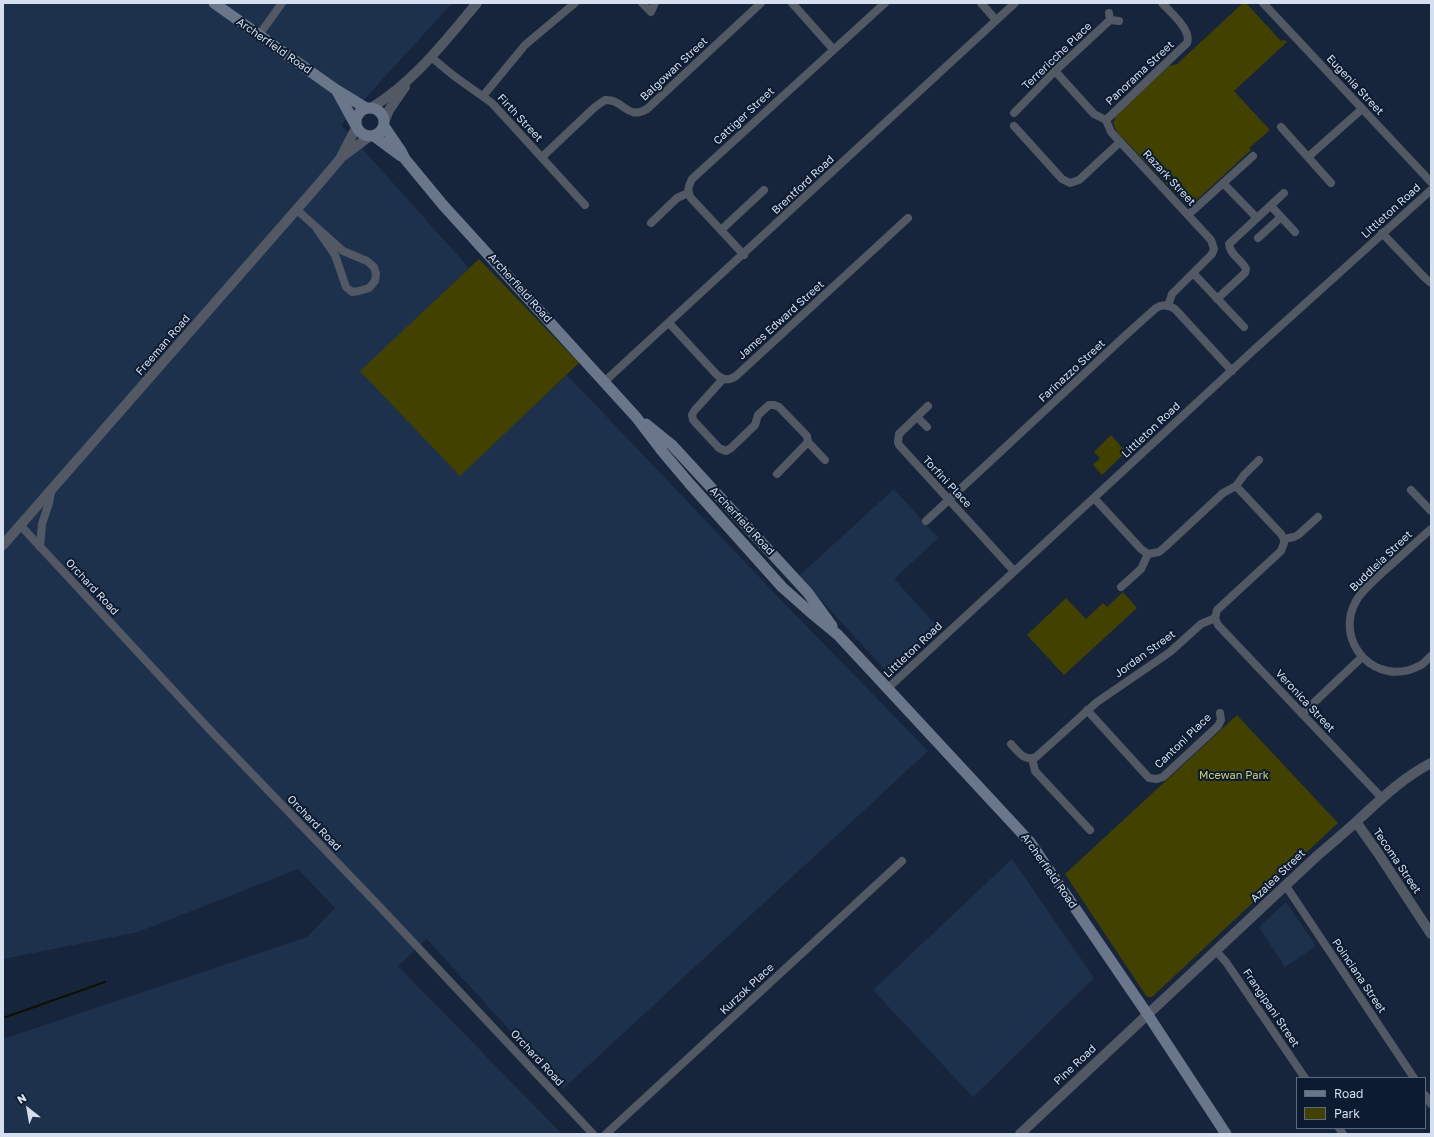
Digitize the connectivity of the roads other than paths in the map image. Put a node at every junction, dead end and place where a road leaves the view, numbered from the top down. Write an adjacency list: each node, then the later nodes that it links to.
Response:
1 (214, 3): 16 (main road, Archerfield Road)
2 (282, 3): 16 (street)
3 (477, 3): 18 (street)
4 (575, 3): 22 (street)
5 (642, 3): 6 (street)
6 (655, 3)
7 (761, 3): 34 (street, Balgowan Street)
8 (792, 3): 17 (street)
9 (885, 3): 17 (street, Cattiger Street)
10 (980, 3): 14 (street)
11 (1015, 3): 14 (street, Brentford Road)
12 (1162, 3): 26 (street, Panorama Street)
13 (1263, 3): 24 (street, Eugenia Street)
14 (996, 20): 58 (street, Brentford Road)
15 (1119, 21): 19 (street, Terrericche Place)
16 (259, 35): 21 (main road, Archerfield Road)
17 (833, 49): 43 (street, Cattiger Street)
18 (431, 56): 20 (street); 22 (street, Firth Street)
19 (1055, 71): 25 (street, Terrericche Place); 26 (street, Razark Street)
20 (410, 79): 23 (street); 27 (street)
21 (335, 88): 23 (main road, Archerfield Road); 28 (main road, Archerfield Road)
22 (483, 96): 34 (street, Firth Street)
23 (368, 108): 27 (main road); 28 (main road)
24 (1362, 109): 35 (street); 38 (street, Eugenia Street)
25 (1014, 113)
26 (1106, 120): 32 (street, Razark Street)
27 (384, 124): 31 (main road); 37 (main road, Archerfield Road)
28 (356, 126): 31 (main road); 36 (street, Freeman Road)
29 (1014, 126): 32 (street)
30 (1281, 127): 35 (street)
31 (372, 136): 36 (street, Freeman Road); 37 (main road, Archerfield Road)
32 (1120, 142): 48 (street, Razark Street)
33 (1253, 156): 39 (street)
34 (542, 157): 45 (street, Firth Street)
35 (1308, 157): 40 (street)
36 (340, 158): 47 (street, Freeman Road)
37 (405, 159): 67 (main road, Archerfield Road)
38 (1431, 182)
39 (1223, 183): 48 (street); 51 (street)
40 (1331, 183)
41 (764, 190): 54 (street)
42 (1431, 190): 56 (street, Littleton Road)
43 (688, 193): 52 (street); 54 (street)
44 (1284, 193): 46 (street)
45 (584, 205)
46 (1271, 206): 49 (street); 51 (street)
47 (297, 210): 53 (street); 77 (street, Freeman Road)
48 (1188, 215): 59 (street, Razark Street)
49 (1281, 217): 55 (street); 57 (street)
50 (908, 218): 66 (street, James Edward Street)
51 (1257, 218): 61 (street)
52 (651, 223)
53 (318, 229): 53 (street)
54 (721, 230): 58 (street)
55 (1295, 232)
56 (1382, 233): 60 (street); 65 (street, Littleton Road)
57 (1258, 238)
58 (744, 255): 63 (street, Brentford Road)
59 (1193, 273): 61 (street); 62 (street, Razark Street)
60 (1431, 283)
61 (1217, 299): 64 (street)
62 (1168, 306): 65 (street); 79 (street, Farinazzo Street)
63 (669, 323): 66 (street); 67 (street, Brentford Road)
64 (1244, 327)
65 (1232, 371): 78 (street, Littleton Road)
66 (723, 379): 71 (street)
67 (604, 382): 94 (main road, Archerfield Road)
68 (928, 406): 69 (street, Torfini Place)
69 (917, 417): 70 (street); 79 (street, Torfini Place)
70 (927, 427)
71 (808, 442): 72 (street); 74 (street)
72 (825, 460)
73 (1260, 460): 75 (street)
74 (777, 474)
75 (1236, 486): 85 (street); 88 (street)
76 (1411, 490): 80 (street)
77 (51, 492): 83 (street, Freeman Road); 87 (street)
78 (1094, 498): 88 (street); 89 (street, Littleton Road)
79 (949, 500): 82 (street, Farinazzo Street); 89 (street, Torfini Place)
80 (1431, 512)
81 (1318, 517): 85 (street)
82 (926, 521)
83 (21, 526): 86 (street, Freeman Road); 87 (street, Orchard Road)
84 (1431, 529): 93 (street, Buddleia Street)
85 (1284, 539): 91 (street, Jordan Street)
86 (3, 545)
87 (40, 547): 112 (street, Orchard Road)
88 (1148, 554): 90 (street)
89 (1014, 572): 94 (street, Littleton Road)
90 (1121, 587)
91 (1215, 618): 95 (street, Jordan Street); 97 (street, Veronica Street)
92 (1431, 656): 93 (street)
93 (1362, 657): 97 (street)
94 (888, 688): 109 (main road, Archerfield Road)
95 (1087, 710): 96 (street, Cantoni Place); 99 (street, Jordan Street)
96 (1220, 713)
97 (1302, 714): 101 (street, Veronica Street)
98 (1011, 744): 99 (street)
99 (1032, 758): 103 (street)
100 (1431, 762): 101 (street, Azalea Street)
101 (1381, 798): 102 (street, Azalea Street)
102 (1356, 822): 105 (street, Azalea Street); 106 (street, Tecoma Street)
103 (1090, 830)
104 (902, 861): 113 (street, Kurzok Place)
105 (1286, 886): 108 (street, Azalea Street); 111 (street, Poinciana Street)
106 (1428, 922): 107 (street, Tecoma Street)
107 (1431, 934)
108 (1216, 951): 109 (street, Azalea Street); 110 (street, Frangipani Street)
109 (1148, 1015): 114 (street, Pine Road); 115 (main road, Archerfield Road)
110 (1304, 1077)
111 (1413, 1077)
112 (594, 1134)
113 (606, 1134)
114 (1020, 1134)
115 (1226, 1134)

